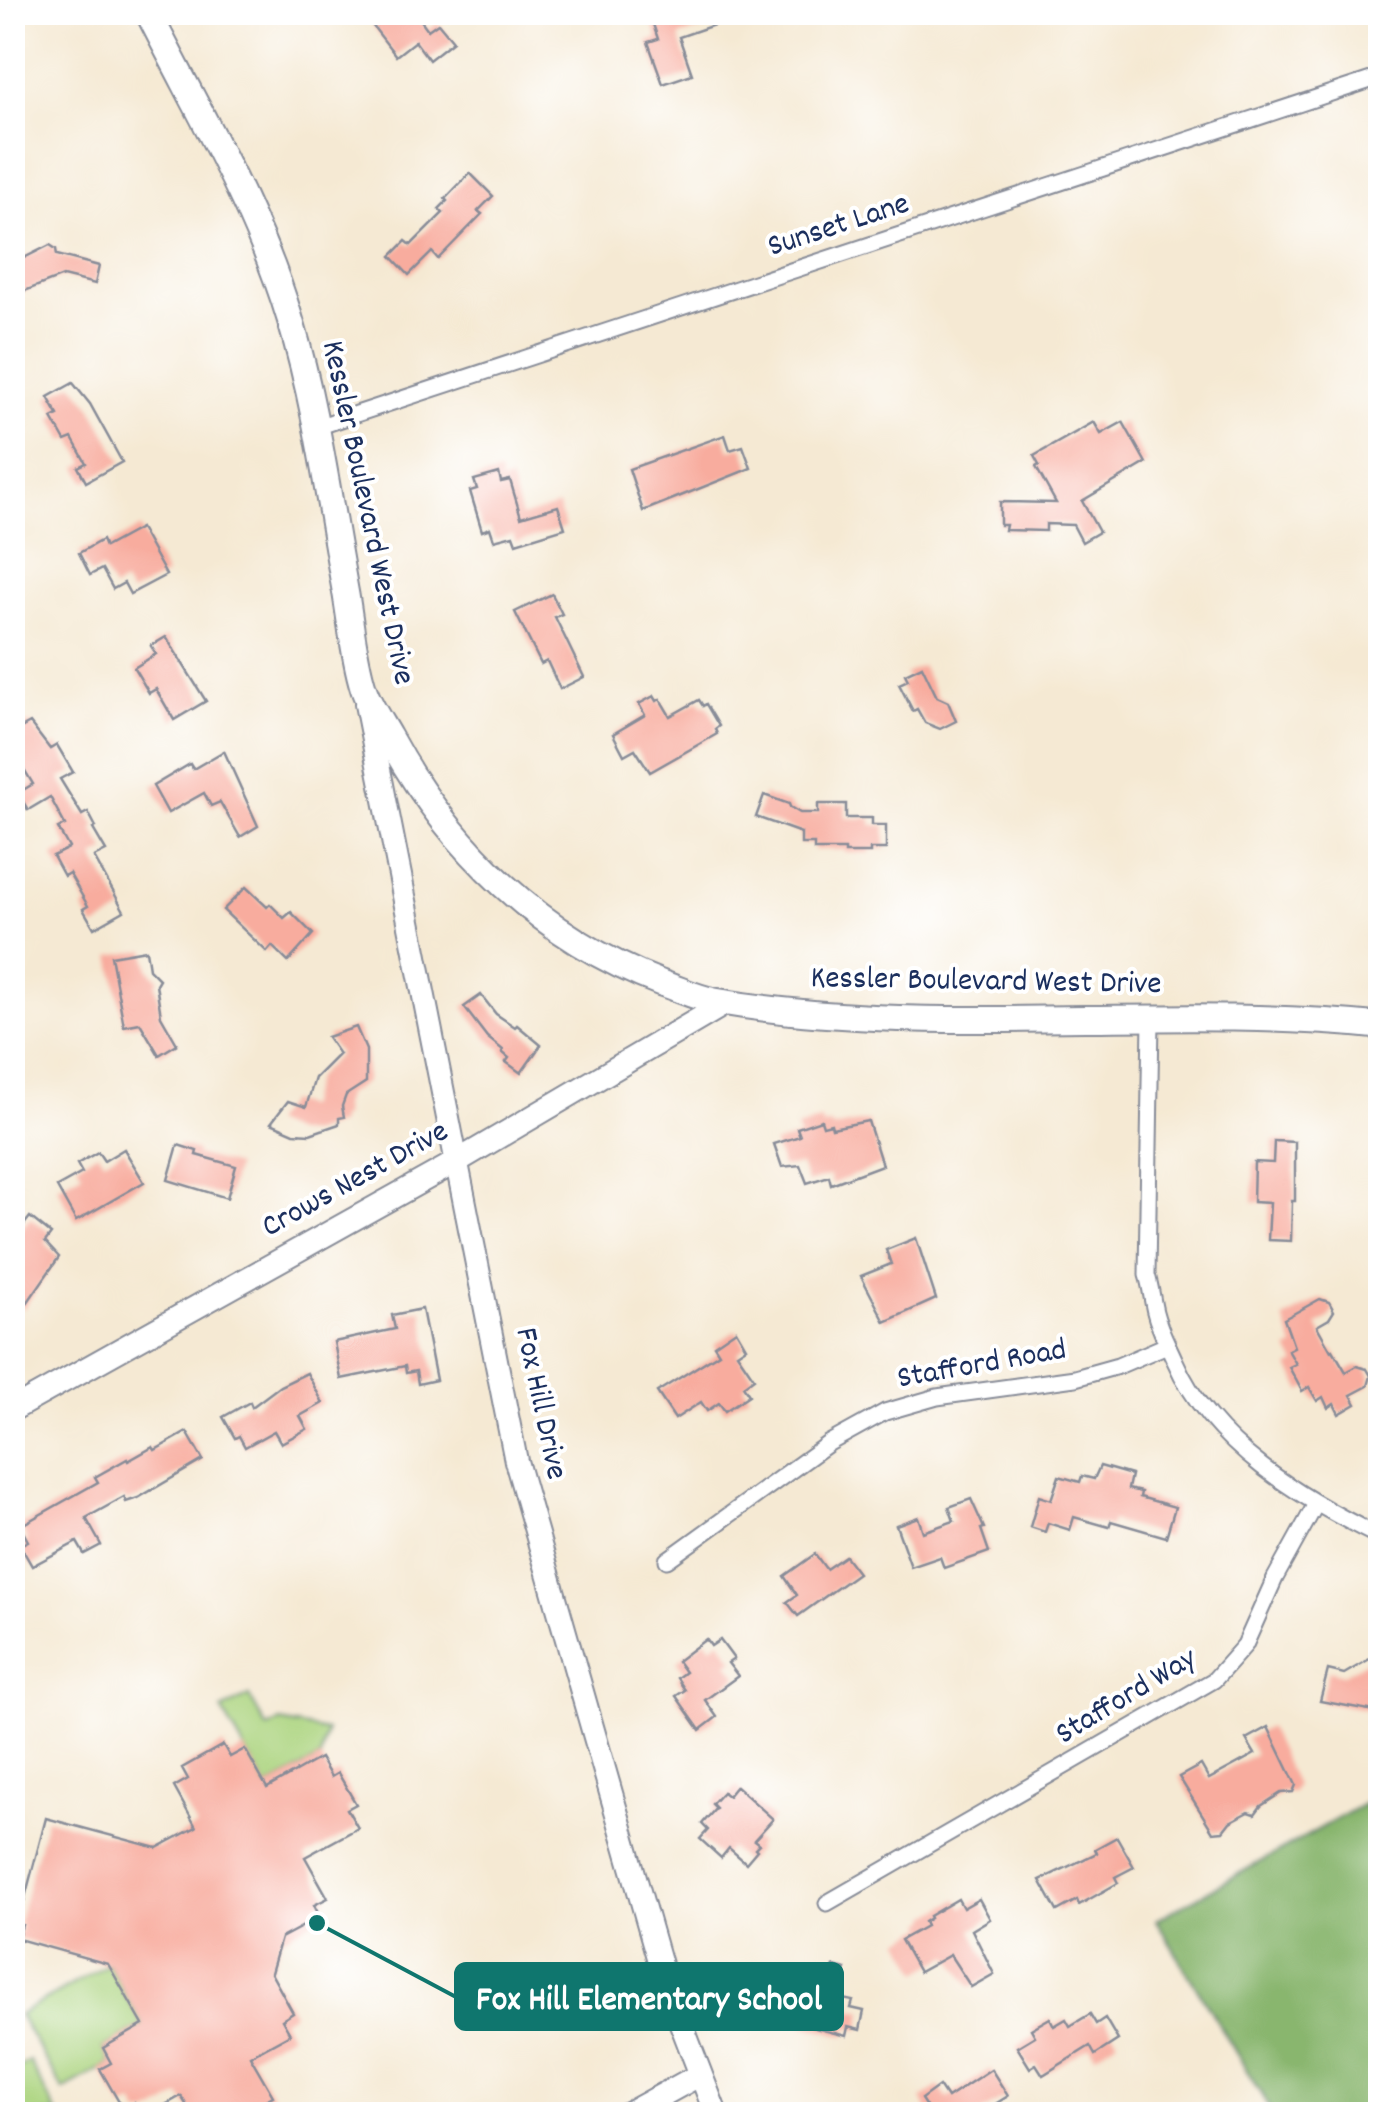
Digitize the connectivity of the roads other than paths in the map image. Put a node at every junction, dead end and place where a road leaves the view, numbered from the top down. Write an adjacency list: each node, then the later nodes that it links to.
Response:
1 (148, 12): 3 (main road, Kessler Boulevard West Drive)
2 (1380, 76): 3 (street, Sunset Lane)
3 (314, 428): 4 (main road, Kessler Boulevard West Drive)
4 (364, 690): 5 (main road, Kessler Boulevard West Drive); 8 (street, Fox Hill Drive)
5 (728, 1002): 6 (main road, Kessler Boulevard West Drive); 8 (street, Crows Nest Drive)
6 (1151, 1019): 7 (main road, Kessler Boulevard West Drive); 9 (street)
7 (1380, 1026)
8 (456, 1162): 10 (street, Crows Nest Drive); 15 (street, Fox Hill Drive)
9 (1167, 1344): 11 (street); 13 (street, Stafford Road)
10 (12, 1410)
11 (1316, 1504): 12 (street); 14 (street, Stafford Way)
12 (1380, 1537)
13 (667, 1560)
14 (827, 1903)
15 (699, 2075): 16 (street); 17 (street, Fox Hill Drive)
16 (628, 2114)
17 (716, 2114)

